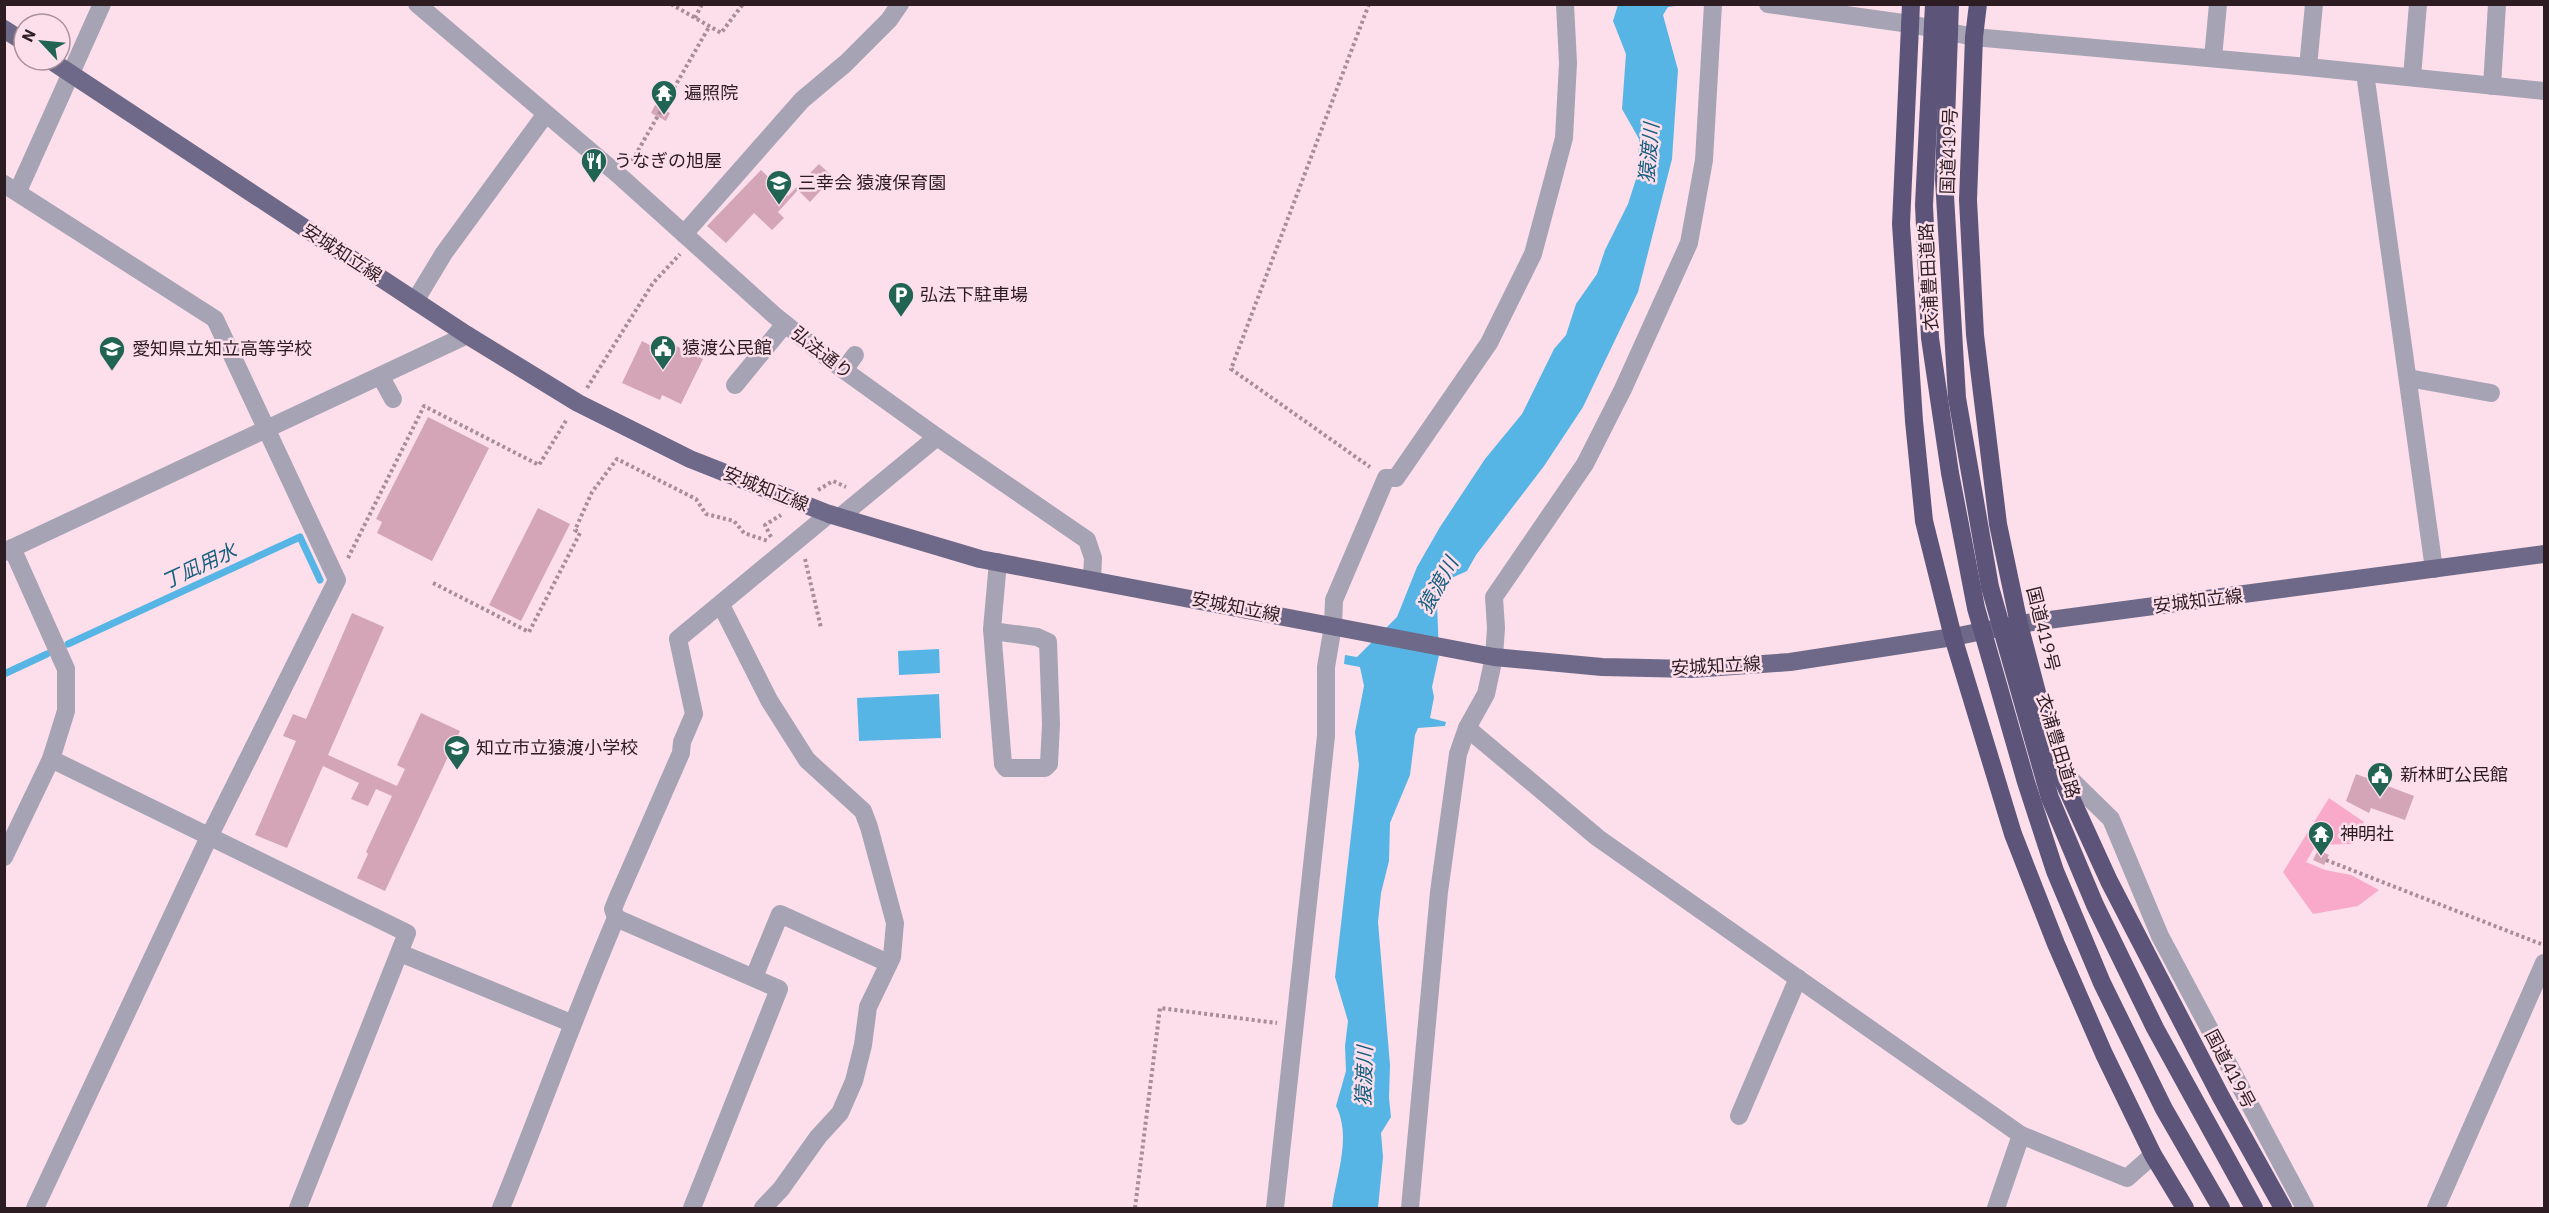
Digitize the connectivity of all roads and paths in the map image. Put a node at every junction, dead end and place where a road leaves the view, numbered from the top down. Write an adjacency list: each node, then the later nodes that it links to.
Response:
1 (102, 4): 25 (street)
2 (417, 4): 30 (street, 弘法通り)
3 (671, 4): 19 (path)
4 (702, 4): 19 (path)
5 (743, 4): 21 (path)
6 (900, 4): 33 (street)
7 (1369, 4): 47 (path)
8 (1565, 4): 47 (street)
9 (1713, 4): 62 (street)
10 (1911, 4): 20 (highway)
11 (1934, 4): 91 (highway, 衣浦豊田道路, bridge)
12 (1950, 4): 92 (highway, 衣浦豊田道路, bridge)
13 (1978, 4): 22 (highway, 国道419号)
14 (2218, 4): 23 (street)
15 (2314, 4): 24 (street)
16 (2418, 4): 27 (street)
17 (2497, 4): 28 (street)
18 (1771, 5): 20 (street)
19 (695, 18): 21 (path)
20 (1910, 24): 22 (street); 61 (highway)
21 (709, 27): 31 (path)
22 (1974, 37): 23 (street); 58 (highway, 国道419号)
23 (2213, 58): 24 (street)
24 (2308, 67): 26 (street)
25 (70, 73): 32 (street); 34 (main road, 安城知立線)
26 (2365, 73): 27 (street); 40 (street)
27 (2412, 77): 28 (street)
28 (2492, 86): 29 (street)
29 (2544, 91)
30 (545, 115): 31 (street, 弘法通り); 34 (street)
31 (622, 178): 33 (street, 弘法通り)
32 (11, 188): 45 (street)
33 (687, 238): 35 (street, 弘法通り); 44 (path)
34 (415, 301): 36 (main road, 安城知立線)
35 (785, 324): 38 (street, 弘法通り); 41 (street)
36 (467, 335): 39 (street); 44 (main road, 安城知立線)
37 (855, 355): 38 (street)
38 (844, 370): 46 (street, 弘法通り)
39 (381, 377): 43 (street); 45 (street)
40 (2408, 378): 42 (street); 53 (street)
41 (735, 385)
42 (2491, 393)
43 (393, 399)
44 (578, 403): 48 (main road, 安城知立線); 55 (path)
45 (265, 430): 50 (street); 55 (street)
46 (937, 437): 48 (street); 54 (street, 弘法通り)
47 (1386, 478): 59 (street)
48 (835, 516): 52 (main road, 安城知立線); 57 (street)
49 (775, 544): 56 (path)
50 (8, 550): 64 (street)
51 (2544, 554): 53 (main road, 安城知立線)
52 (998, 562): 54 (main road, 安城知立線); 60 (street)
53 (2434, 569): 58 (main road, 安城知立線)
54 (1092, 579): 59 (main road, 安城知立線)
55 (337, 580): 66 (street)
56 (433, 583)
57 (721, 605): 69 (street); 72 (street)
58 (2019, 624): 61 (main road, 安城知立線); 65 (highway, 国道419号)
59 (1341, 627): 62 (main road, 安城知立線); 77 (street)
60 (992, 631): 60 (street)
61 (1953, 637): 62 (main road, 安城知立線); 80 (highway)
62 (1487, 656): 63 (street)
63 (1467, 728): 75 (street); 88 (street)
64 (51, 759): 66 (street); 67 (street)
65 (2056, 765): 93 (highway, 国道419号); 94 (street)
66 (209, 837): 71 (street); 81 (street)
67 (4, 857)
68 (2326, 860): 70 (path)
69 (616, 918): 74 (street); 76 (street)
70 (2544, 945)
71 (400, 952): 76 (street); 82 (street)
72 (888, 963): 74 (street); 85 (street)
73 (2544, 964): 95 (street)
74 (754, 977): 84 (street)
75 (1798, 978): 78 (street); 79 (street)
76 (571, 1023): 83 (street)
77 (1295, 1026): 86 (path); 87 (street)
78 (1739, 1116)
79 (2021, 1135): 80 (street); 89 (street)
80 (2153, 1155): 90 (highway)
81 (34, 1209)
82 (298, 1209)
83 (501, 1209)
84 (692, 1209)
85 (763, 1209)
86 (1135, 1209)
87 (1275, 1209)
88 (1410, 1209)
89 (1996, 1209)
90 (2185, 1209)
91 (2221, 1209)
92 (2254, 1209)
93 (2283, 1209)
94 (2305, 1209)
95 (2436, 1209)

